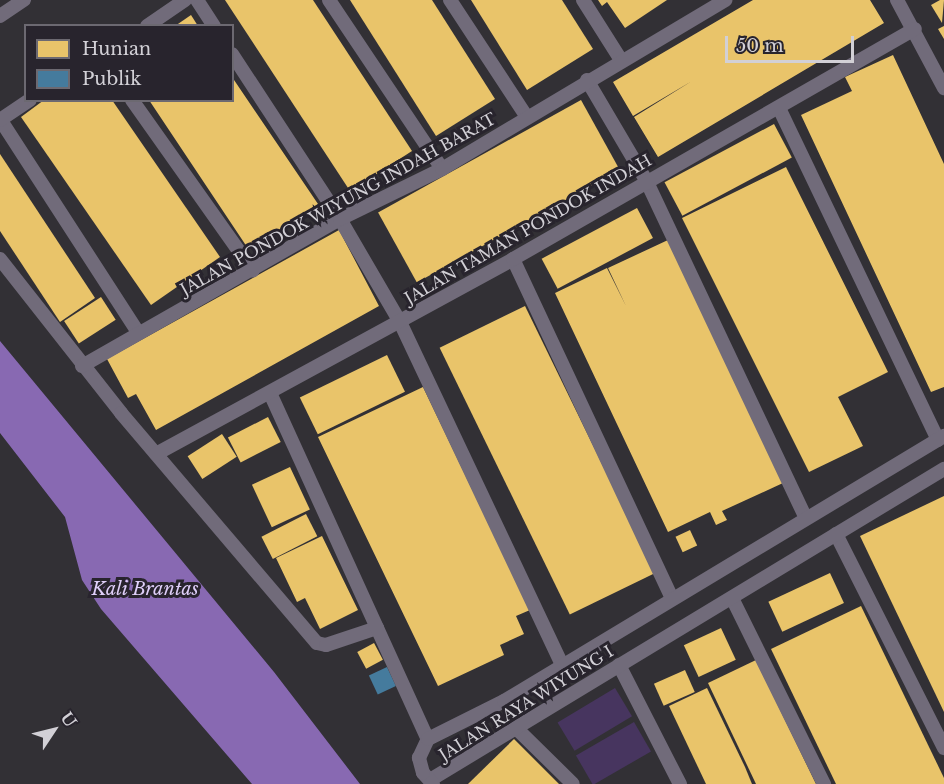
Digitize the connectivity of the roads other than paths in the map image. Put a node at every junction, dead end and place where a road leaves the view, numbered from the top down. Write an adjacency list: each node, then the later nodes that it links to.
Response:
1 (24, 0): 9 (street)
2 (185, 0): 10 (street)
3 (197, 0): 11 (street)
4 (329, 0): 22 (street)
5 (450, 0): 20 (street)
6 (583, 0): 14 (street)
7 (725, 0): 14 (street, JALAN PONDOK WIYUNG INDAH BARAT)
8 (897, 0): 12 (street)
9 (0, 16)
10 (150, 24)
11 (213, 24)
12 (915, 29): 16 (street); 19 (street, JALAN TAMAN PONDOK INDAH)
13 (234, 57): 24 (street)
14 (621, 60): 15 (street, JALAN PONDOK WIYUNG INDAH BARAT)
15 (587, 80): 20 (street, JALAN PONDOK WIYUNG INDAH BARAT); 23 (street)
16 (944, 88)
17 (27, 102): 21 (street)
18 (133, 102): 27 (street)
19 (779, 108): 23 (street, JALAN TAMAN PONDOK INDAH); 32 (street)
20 (527, 117): 22 (street, JALAN PONDOK WIYUNG INDAH BARAT)
21 (0, 119): 29 (street)
22 (442, 168): 24 (street, JALAN PONDOK WIYUNG INDAH BARAT)
23 (646, 180): 26 (street, JALAN TAMAN PONDOK INDAH); 35 (street)
24 (340, 219): 27 (street, JALAN PONDOK WIYUNG INDAH BARAT); 28 (street)
25 (0, 259): 30 (street)
26 (513, 259): 28 (street, JALAN TAMAN PONDOK INDAH); 38 (street)
27 (253, 271): 29 (street, JALAN PONDOK WIYUNG INDAH BARAT)
28 (400, 322): 31 (street, JALAN TAMAN PONDOK INDAH); 40 (street)
29 (138, 332): 30 (street, JALAN PONDOK WIYUNG INDAH BARAT)
30 (82, 366): 33 (street)
31 (270, 393): 33 (street, JALAN TAMAN PONDOK INDAH); 39 (street)
32 (941, 438): 35 (street, JALAN RAYA WIYUNG I)
33 (156, 454): 39 (street)
34 (944, 469): 36 (street, JALAN RAYA WIYUNG I)
35 (806, 518): 38 (street, JALAN RAYA WIYUNG I)
36 (836, 534): 37 (street, JALAN RAYA WIYUNG I); 44 (street)
37 (732, 598): 41 (street, JALAN RAYA WIYUNG I); 48 (street)
38 (672, 599): 40 (street, JALAN RAYA WIYUNG I)
39 (377, 628): 43 (street)
40 (562, 665): 43 (street, JALAN RAYA WIYUNG I)
41 (619, 665): 42 (street, JALAN RAYA WIYUNG I); 47 (street)
42 (517, 729): 45 (street, JALAN RAYA WIYUNG I); 46 (street)
43 (428, 739): 45 (street, JALAN RAYA WIYUNG I)
44 (944, 748)
45 (432, 782)
46 (573, 784)
47 (680, 784)
48 (824, 784)

